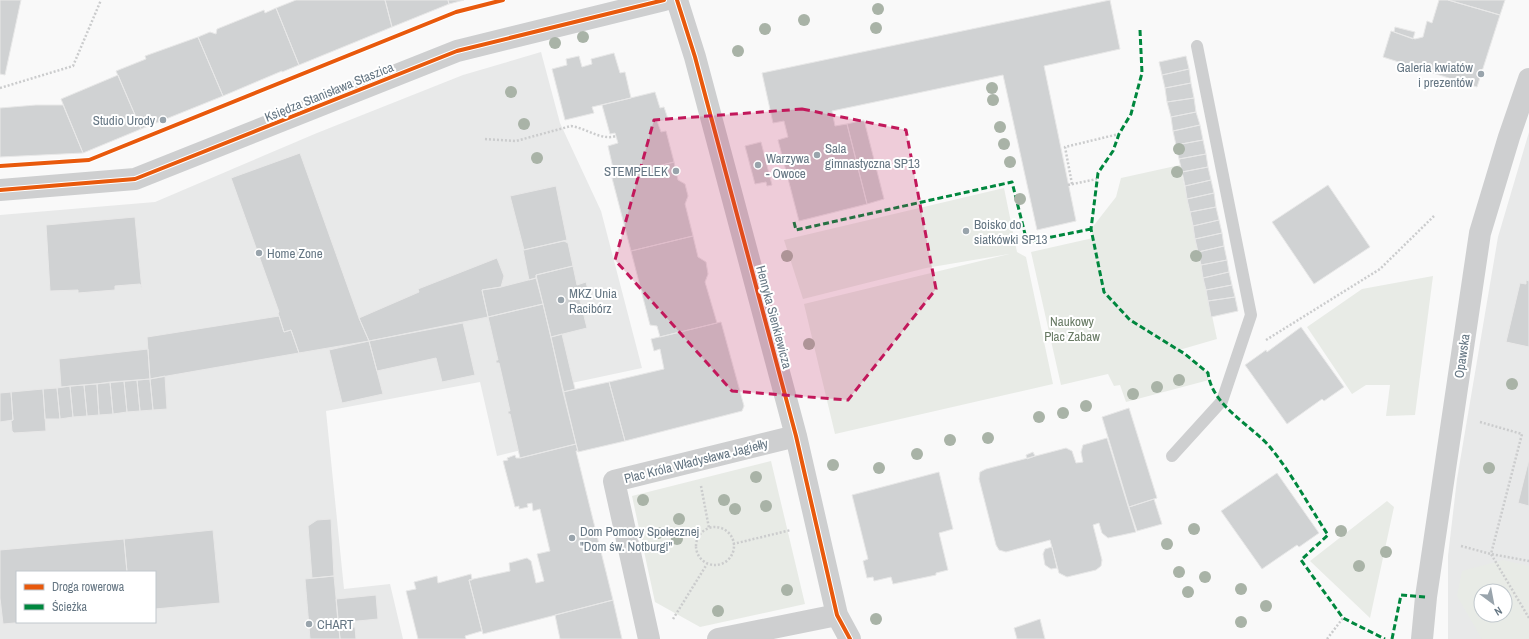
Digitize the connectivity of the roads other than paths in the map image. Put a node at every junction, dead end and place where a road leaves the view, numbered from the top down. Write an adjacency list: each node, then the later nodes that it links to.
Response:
1 (664, 0): 5 (street, Księdza Stanisława Staszica)
2 (677, 0): 6 (street, Henryka Sienkiewicza)
3 (1196, 46): 7 (lane)
4 (1529, 79): 12 (street, Opawska)
5 (0, 190)
6 (796, 436): 8 (street, Henryka Sienkiewicza); 9 (street, Plac Króla Władysława Jagiełły)
7 (1172, 456)
8 (837, 615): 10 (street); 11 (street, Henryka Sienkiewicza)
9 (649, 639)
10 (718, 639)
11 (850, 639)
12 (1422, 639)

